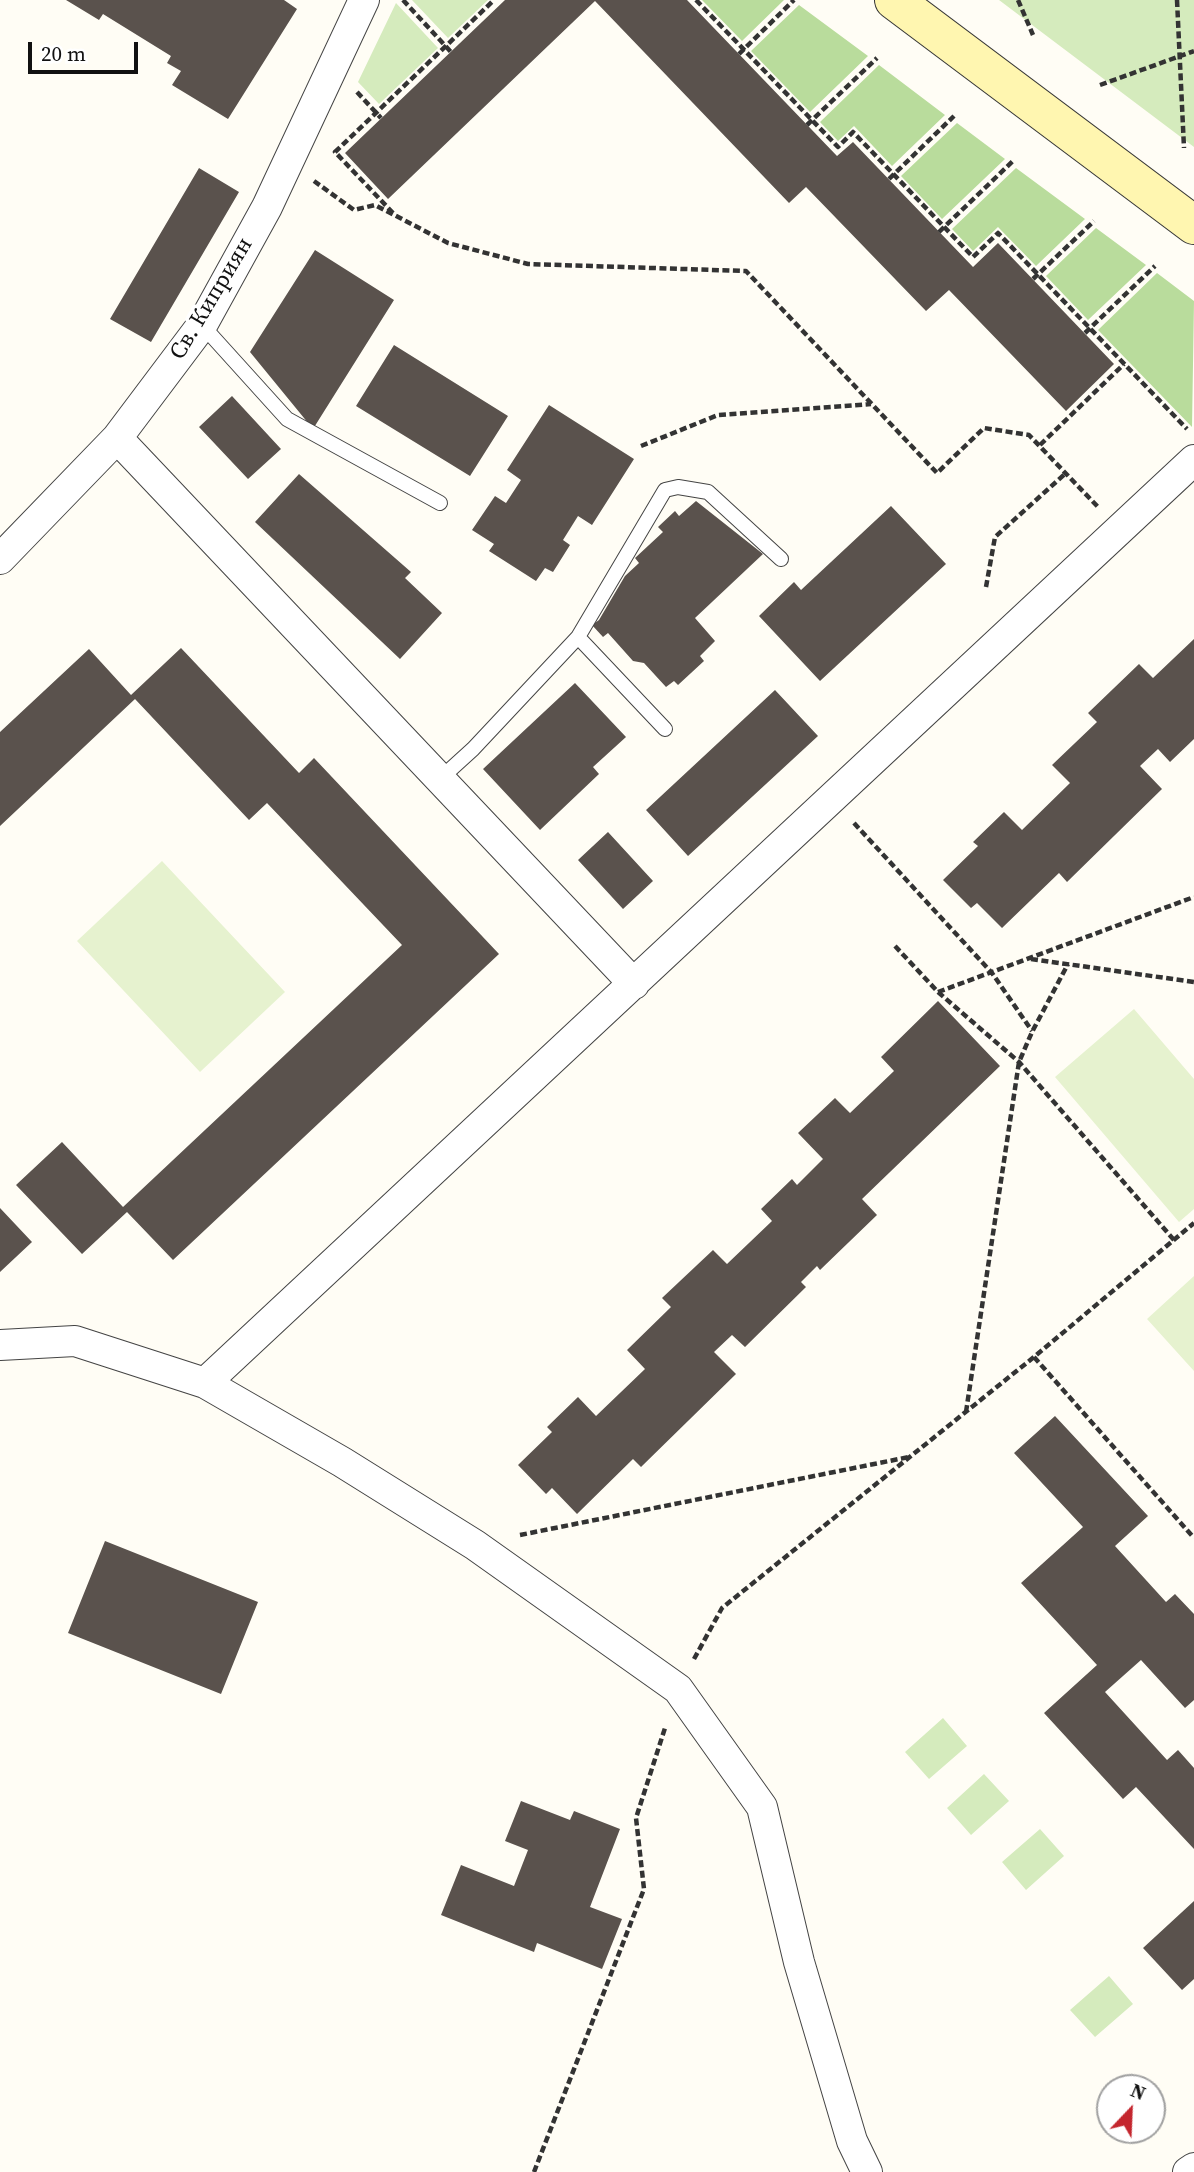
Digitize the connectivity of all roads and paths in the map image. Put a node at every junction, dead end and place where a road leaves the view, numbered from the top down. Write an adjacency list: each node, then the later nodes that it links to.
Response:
1 (364, 0): 24 (street, Св. Киприян)
2 (403, 0): 10 (path)
3 (494, 0): 10 (path)
4 (696, 0): 11 (path)
5 (794, 0): 11 (path)
6 (894, 0): 29 (street)
7 (1018, 0): 9 (path)
8 (1177, 0): 14 (path)
9 (1033, 35)
10 (446, 46): 13 (path); 18 (path)
11 (741, 51): 21 (path)
12 (1194, 51): 14 (path)
13 (451, 52)
14 (1179, 56): 16 (path); 22 (path)
15 (877, 58): 21 (path)
16 (1100, 85)
17 (363, 99): 18 (path)
18 (376, 113): 20 (path); 27 (path)
19 (954, 116): 25 (path)
20 (381, 118)
21 (810, 122): 25 (path)
22 (1184, 148)
23 (1014, 160): 30 (path)
24 (288, 162): 27 (path); 35 (street, Св. Киприян)
25 (894, 174): 26 (path); 30 (path)
26 (889, 179)
27 (395, 216): 39 (path)
28 (1094, 221): 33 (path)
29 (1194, 225)
30 (944, 227): 31 (path); 33 (path)
31 (939, 232)
32 (1154, 266): 36 (path)
33 (1038, 275): 34 (path); 36 (path)
34 (1033, 279)
35 (202, 325): 40 (street, Св. Киприян); 45 (lane)
36 (1090, 329): 37 (path); 38 (path)
37 (1085, 333)
38 (1124, 364): 41 (path); 43 (path)
39 (871, 404): 41 (path); 42 (path)
40 (117, 438): 47 (street, Св. Киприян); 52 (street)
41 (1040, 445): 44 (path)
42 (641, 446)
43 (1193, 447): 53 (street)
44 (1066, 473): 46 (path); 49 (path)
45 (440, 502)
46 (1105, 514)
47 (0, 559)
48 (781, 559): 50 (lane)
49 (986, 587)
50 (578, 637): 51 (lane); 52 (lane)
51 (665, 729)
52 (440, 779): 60 (street)
53 (832, 799): 58 (path); 60 (street)
54 (1194, 897): 56 (path)
55 (895, 946): 61 (path)
56 (1030, 959): 57 (path); 58 (path)
57 (1068, 964): 59 (path); 62 (path)
58 (992, 973): 61 (path); 62 (path)
59 (1194, 982)
60 (634, 984): 68 (street)
61 (938, 992): 63 (path)
62 (1032, 1032): 63 (path)
63 (1019, 1062): 65 (path); 69 (path)
64 (1194, 1223): 65 (path)
65 (1174, 1240): 67 (path)
66 (0, 1345): 68 (street)
67 (1034, 1357): 69 (path); 71 (path)
68 (205, 1383): 72 (street)
69 (966, 1412): 70 (path)
70 (910, 1457): 72 (path); 73 (path)
71 (1194, 1538)
72 (475, 1545): 73 (street)
73 (678, 1689): 75 (path); 76 (street)
74 (1194, 2168): 77 (street)
75 (534, 2172)
76 (867, 2172)
77 (1188, 2172)

